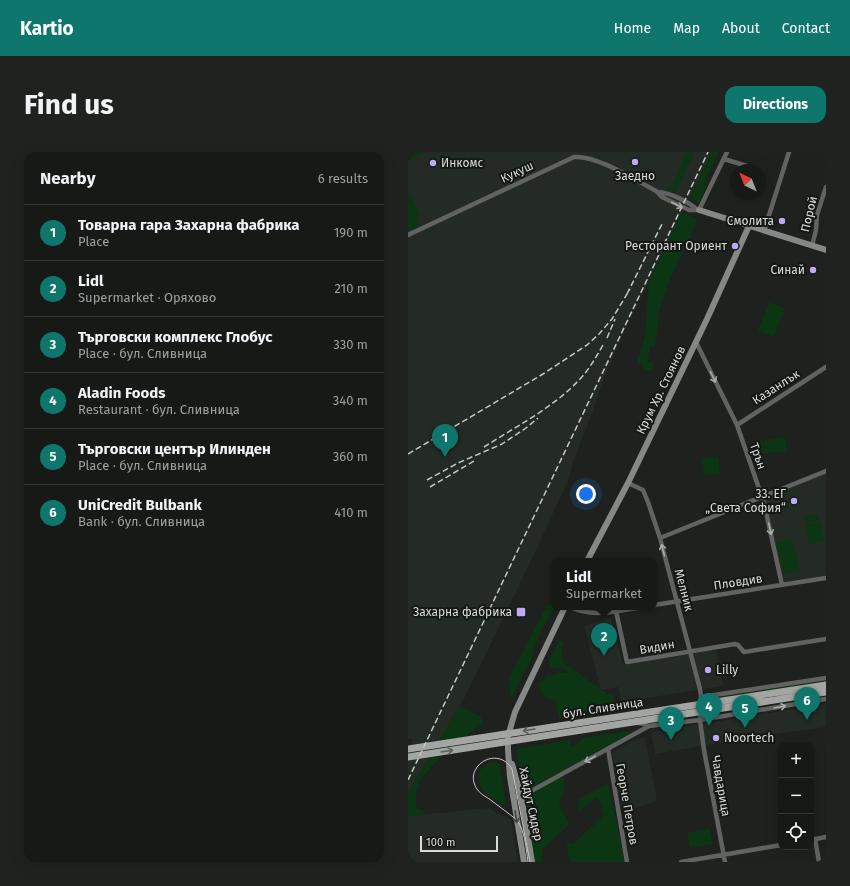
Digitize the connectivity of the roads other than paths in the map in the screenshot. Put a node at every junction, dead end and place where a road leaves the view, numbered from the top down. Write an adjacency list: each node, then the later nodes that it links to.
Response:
1 (727, 152): 4 (street)
2 (789, 152): 9 (street)
3 (580, 154): 7 (street, Кукуш); 10 (street, Кукуш)
4 (724, 159): 5 (street); 7 (street)
5 (740, 164)
6 (826, 187): 11 (street, Порой)
7 (699, 210): 8 (street)
8 (749, 226): 9 (street); 13 (street, Крум Хр. Стоянов)
9 (764, 231): 11 (street)
10 (408, 236)
11 (812, 246): 12 (street)
12 (826, 250)
13 (696, 342): 15 (street, Трън, one-way to 15); 17 (street, Крум Хр. Стоянов)
14 (826, 367): 15 (street, Казанлък)
15 (737, 425): 18 (street, Трън)
16 (826, 471): 18 (street)
17 (628, 483): 19 (street, Мелник); 20 (street, Крум Хр. Стоянов)
18 (762, 497): 19 (street); 22 (street, Трън, one-way to 22)
19 (660, 538): 23 (street, Мелник, one-way to 19)
20 (590, 558)
21 (826, 578): 22 (street, Пловдив)
22 (782, 585): 23 (street, Пловдив)
23 (676, 602): 24 (street, Пловдив); 30 (street, Мелник)
24 (657, 605)
25 (564, 610): 41 (street, Хайдут Сидер)
26 (579, 610): 28 (street)
27 (623, 610): 28 (street)
28 (616, 611): 30 (street, Видин)
29 (826, 639): 30 (street, Видин)
30 (690, 651): 35 (street, Мелник)
31 (826, 678): 35 (street, бул. Сливница)
32 (826, 685): 35 (main road, бул. Сливница)
33 (826, 692): 36 (main road, бул. Сливница)
34 (826, 699): 36 (street, бул. Сливница, one-way to 34)
35 (701, 701): 36 (street, Мелник); 39 (main road, бул. Сливница, one-way to 39)
36 (700, 716): 37 (main road, бул. Сливница); 38 (street, бул. Сливница); 49 (street, Чавдарица)
37 (628, 722): 38 (street, бул. Сливница); 42 (main road, бул. Сливница, one-way to 37)
38 (649, 726): 40 (street)
39 (408, 749)
40 (608, 749): 43 (street, one-way to 43); 52 (street, Георче Петров)
41 (508, 751): 43 (street, Хайдут Сидер); 44 (street, Хайдут Сидер)
42 (408, 757)
43 (521, 796): 44 (street); 51 (street, Хайдут Сидер)
44 (513, 798): 50 (street, Хайдут Сидер, one-way to 50)
45 (826, 837): 46 (street)
46 (814, 839)
47 (814, 842): 55 (street)
48 (778, 846): 49 (street)
49 (724, 855): 53 (street); 54 (street, Чавдарица)
50 (524, 862)
51 (532, 862)
52 (627, 862)
53 (681, 862)
54 (725, 862)
55 (820, 862)

